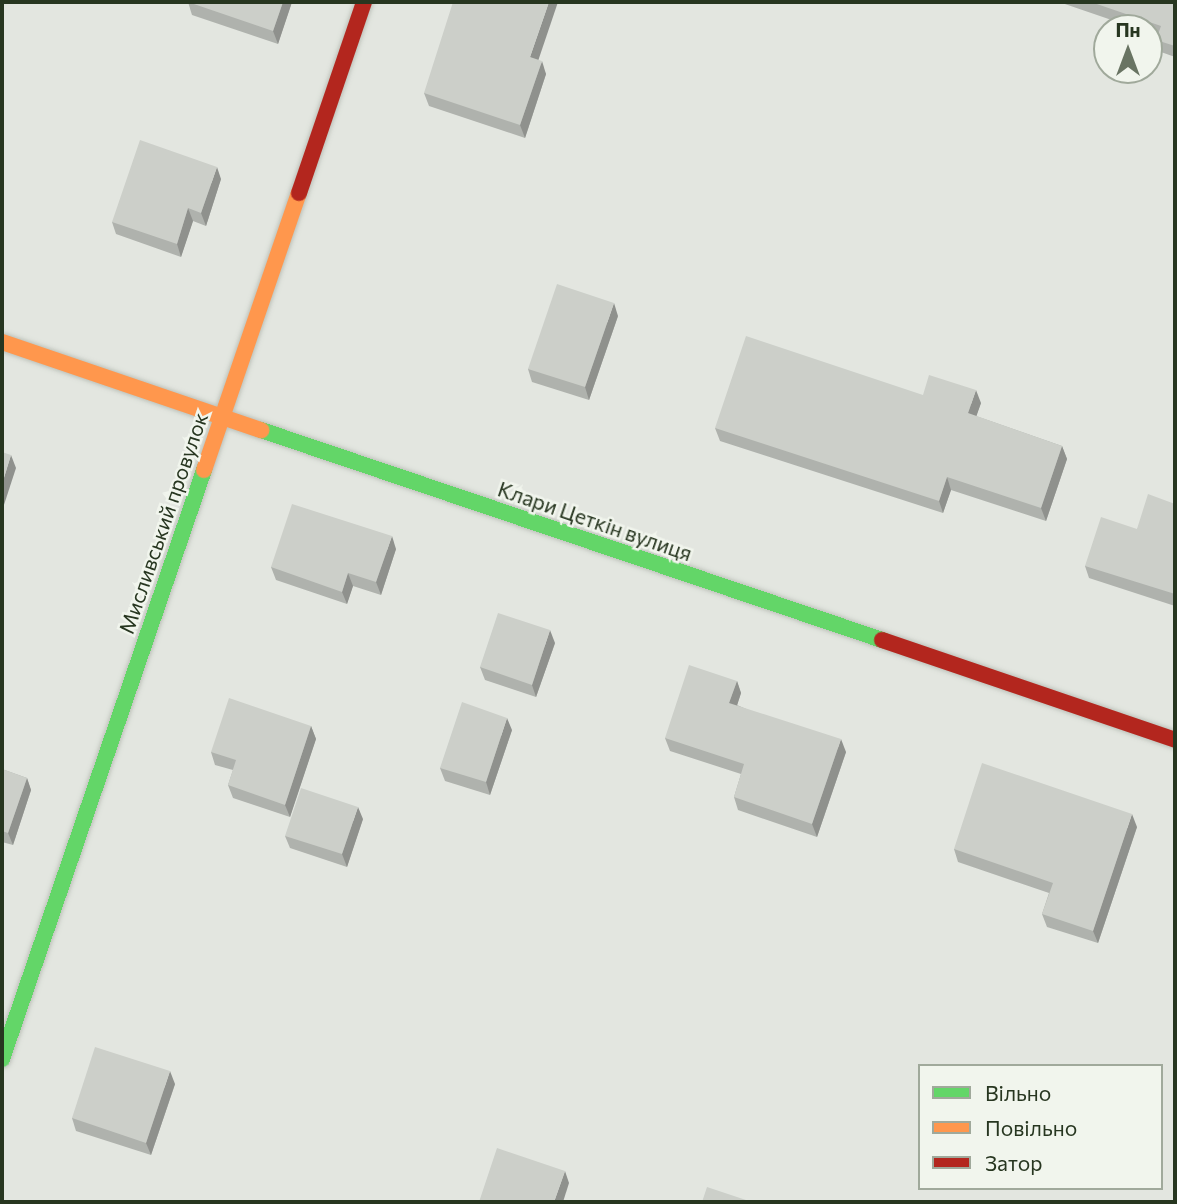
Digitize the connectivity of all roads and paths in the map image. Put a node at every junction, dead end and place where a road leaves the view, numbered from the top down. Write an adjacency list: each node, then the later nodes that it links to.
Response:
1 (364, 2): 3 (street, Мисливський провулок)
2 (2, 342): 3 (street, Клари Цеткін вулиця)
3 (222, 416): 4 (street, Клари Цеткін вулиця); 5 (street, Мисливський провулок)
4 (1175, 740)
5 (2, 1059)

